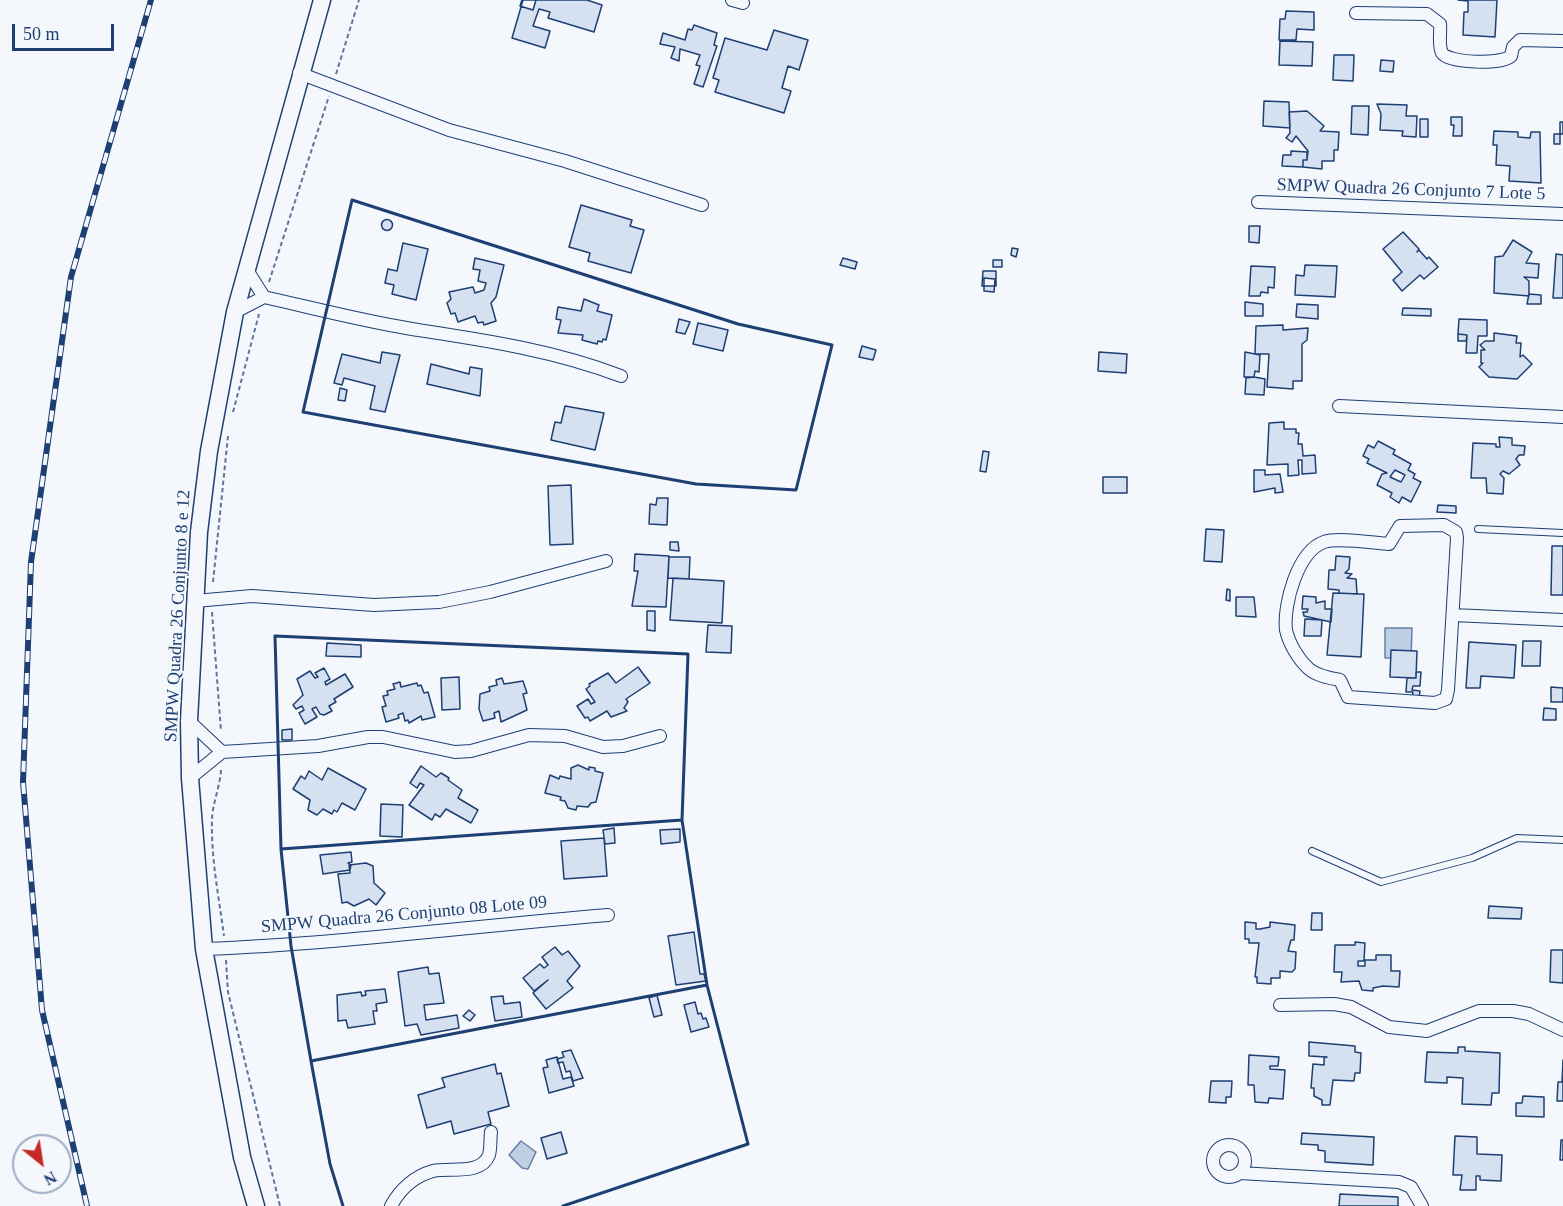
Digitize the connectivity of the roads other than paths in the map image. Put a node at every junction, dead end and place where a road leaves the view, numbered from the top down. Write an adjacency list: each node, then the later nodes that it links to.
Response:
1 (321, 0): 4 (street, SMPW Quadra 26 Conjunto 8 e 12)
2 (1356, 13): 3 (street)
3 (1563, 41)
4 (299, 73): 6 (street); 8 (street, SMPW Quadra 26 Conjunto 8 e 12)
5 (1258, 202): 7 (street, SMPW Quadra 26 Conjunto 7 Lote 5)
6 (702, 205)
7 (1563, 214)
8 (247, 270): 9 (street); 10 (street, SMPW Quadra 26 Conjunto 8 e 12)
9 (264, 297): 10 (street); 11 (street)
10 (235, 312): 17 (street, SMPW Quadra 26 Conjunto 8 e 12)
11 (621, 375)
12 (1339, 406): 13 (street)
13 (1563, 417)
14 (1478, 529): 15 (lane)
15 (1563, 533)
16 (606, 561): 17 (street)
17 (195, 601): 20 (street, SMPW Quadra 26 Conjunto 8 e 12)
18 (1454, 615): 18 (street); 19 (street)
19 (1563, 620)
20 (189, 721): 22 (street); 23 (street, SMPW Quadra 26 Conjunto 8 e 12)
21 (660, 736): 22 (street)
22 (222, 752): 23 (street)
23 (190, 778): 27 (street, SMPW Quadra 26 Conjunto 8 e 12)
24 (1563, 840): 25 (lane)
25 (1312, 851)
26 (608, 915): 27 (street, SMPW Quadra 26 Conjunto 08 Lote 09)
27 (204, 949): 32 (street, SMPW Quadra 26 Conjunto 8 e 12)
28 (1280, 1005): 29 (street)
29 (1563, 1030)
30 (491, 1132): 33 (street)
31 (1239, 1173): 34 (street)
32 (256, 1206)
33 (392, 1206)
34 (1422, 1206)

